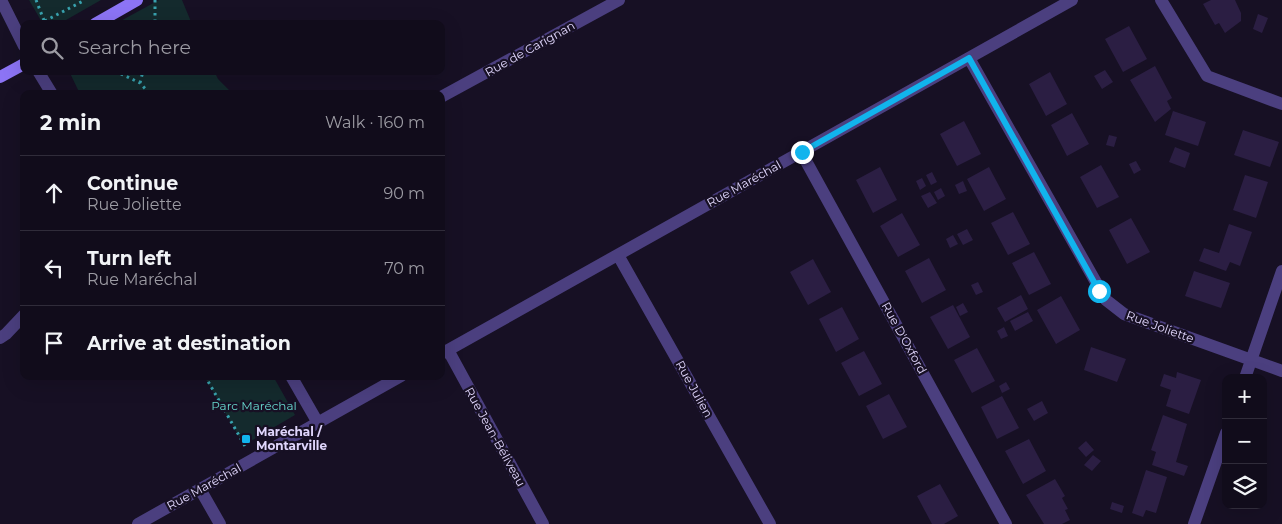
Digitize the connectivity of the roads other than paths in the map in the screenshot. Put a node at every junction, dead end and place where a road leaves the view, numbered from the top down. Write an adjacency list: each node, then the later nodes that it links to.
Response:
1 (1, 0): 7 (street)
2 (137, 0): 6 (main road)
3 (619, 0): 13 (street, Rue de Carignan)
4 (1072, 0): 8 (street, Rue Maréchal)
5 (1162, 0): 14 (street)
6 (102, 20)
7 (20, 38)
8 (969, 58): 15 (street, Rue Maréchal); 22 (street, Rue Joliette)
9 (20, 66): 11 (main road)
10 (40, 75): 12 (street)
11 (0, 77)
12 (50, 90)
13 (445, 95)
14 (1282, 104)
15 (802, 152): 16 (street, Rue Maréchal); 34 (street, Rue D'Oxford)
16 (618, 255): 20 (street, Rue Maréchal); 33 (street, Rue Julien)
17 (1282, 271): 22 (street)
18 (20, 319): 19 (street)
19 (0, 338)
20 (445, 351)
21 (445, 354): 32 (street, Rue Jean-Béliveau)
22 (1251, 360): 23 (street, Rue Joliette); 24 (street)
23 (1282, 371)
24 (1246, 374)
25 (293, 380): 27 (street)
26 (394, 380): 27 (street, Rue Maréchal)
27 (318, 423): 29 (street, Rue Maréchal)
28 (1222, 444): 35 (street)
29 (200, 489): 30 (street, Rue Maréchal); 31 (street)
30 (138, 524)
31 (220, 524)
32 (543, 524)
33 (770, 524)
34 (1006, 524)
35 (1194, 524)

